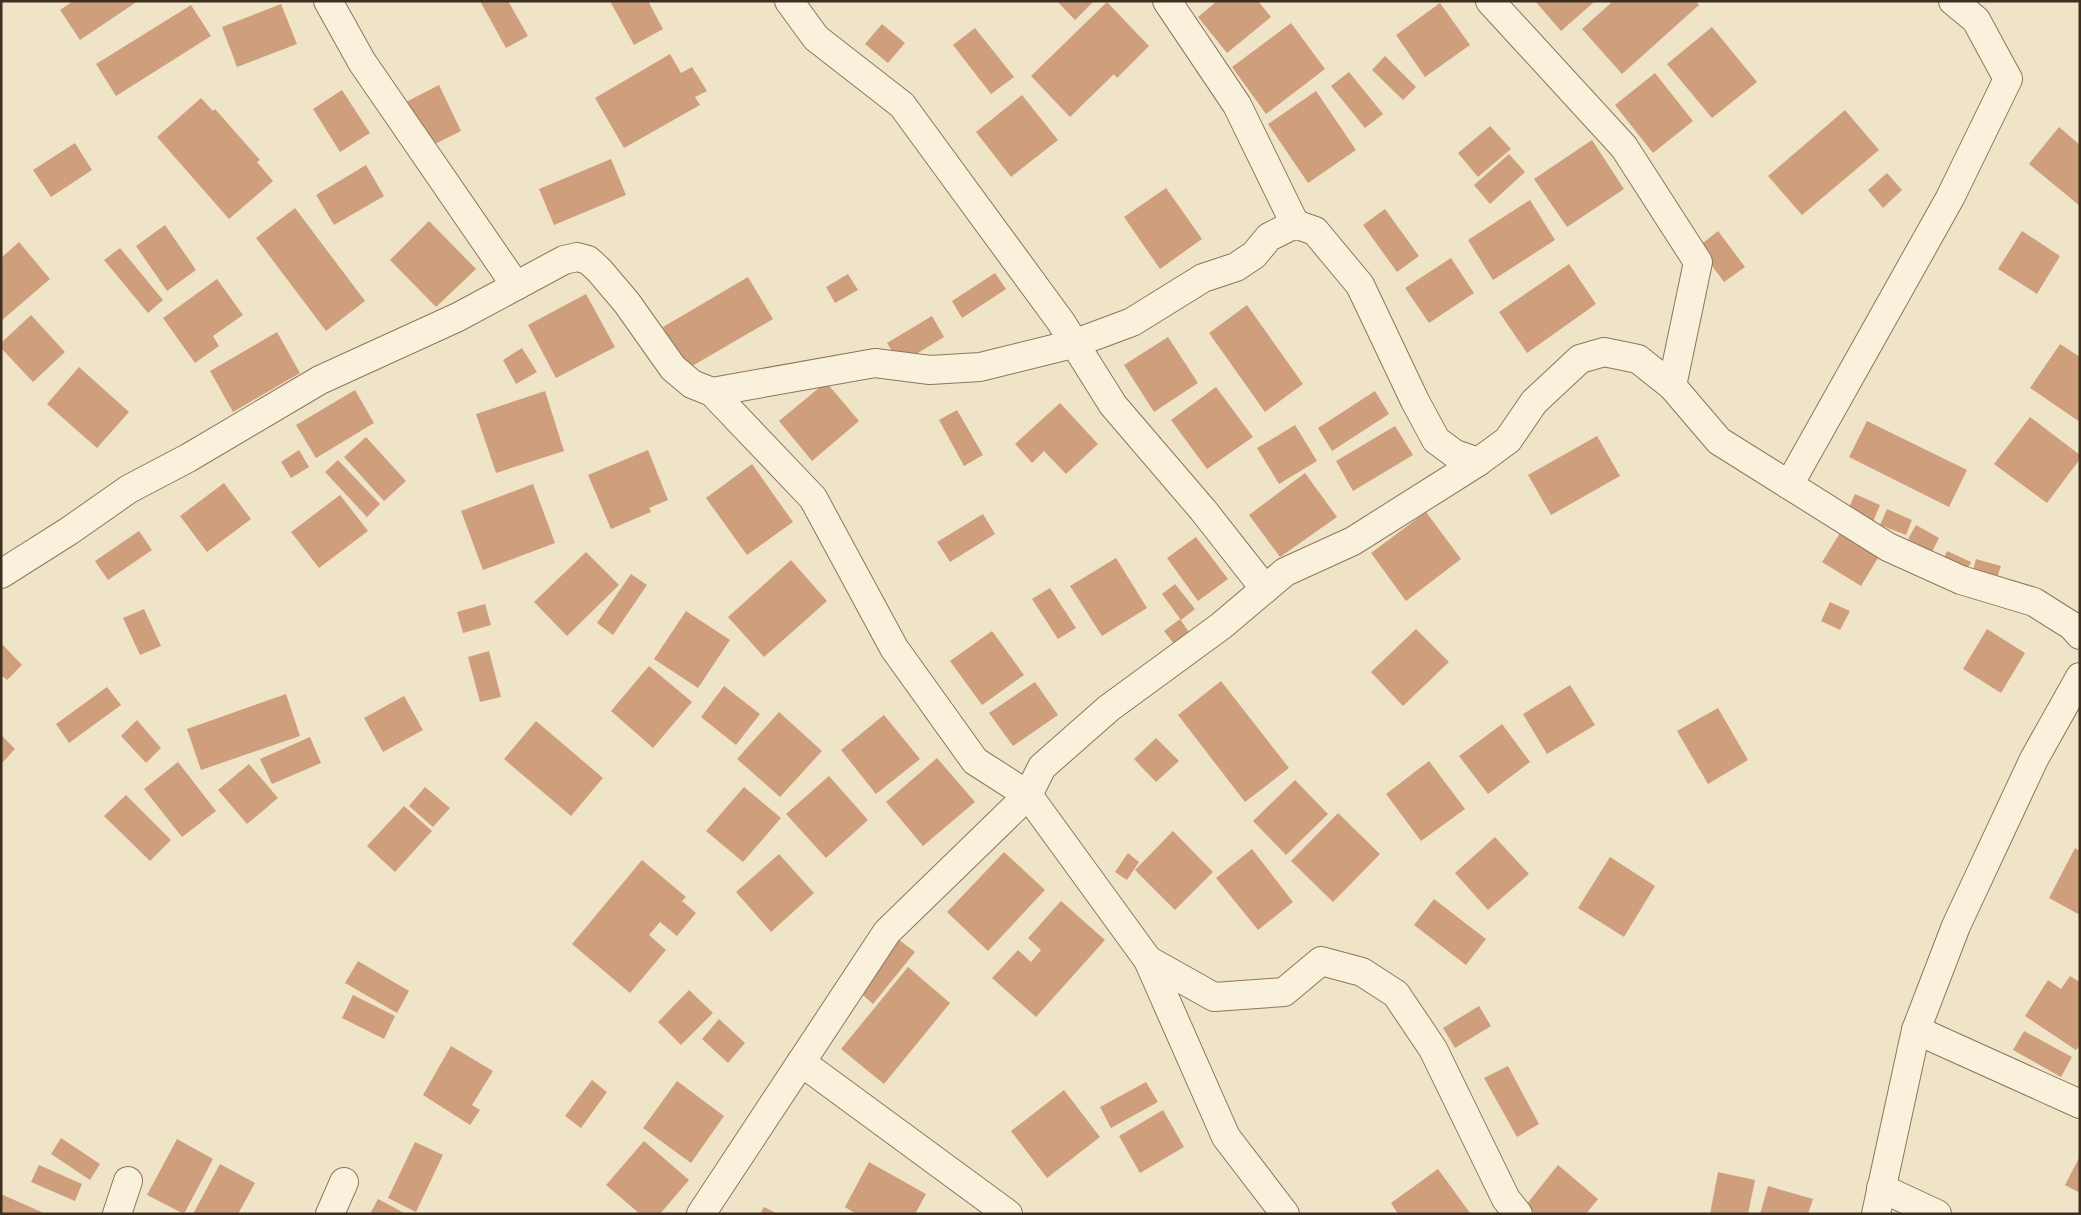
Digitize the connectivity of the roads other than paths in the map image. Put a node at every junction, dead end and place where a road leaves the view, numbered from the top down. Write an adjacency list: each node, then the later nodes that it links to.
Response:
1 (328, 1): 7 (street)
2 (789, 1): 8 (street)
3 (1168, 1): 6 (street)
4 (1490, 1): 9 (street)
5 (1952, 1): 12 (street)
6 (1295, 224): 8 (street); 11 (street)
7 (516, 286): 10 (street); 13 (street)
8 (1073, 344): 10 (street); 14 (street)
9 (1672, 386): 11 (street); 12 (street)
10 (712, 392): 17 (street)
11 (1478, 462): 14 (street)
12 (1789, 485): 15 (street)
13 (1, 574)
14 (1265, 589): 17 (street)
15 (2080, 635)
16 (2080, 677): 19 (street)
17 (1028, 795): 18 (street); 20 (street)
18 (1148, 960): 29 (street); 30 (street)
19 (1916, 1030): 21 (street); 24 (street)
20 (801, 1062): 27 (street); 28 (street)
21 (2080, 1104)
22 (128, 1181): 25 (street)
23 (344, 1182): 26 (street)
24 (1878, 1201): 31 (street)
25 (117, 1214)
26 (330, 1214)
27 (701, 1214)
28 (1008, 1214)
29 (1285, 1214)
30 (1518, 1214)
31 (1937, 1214)

